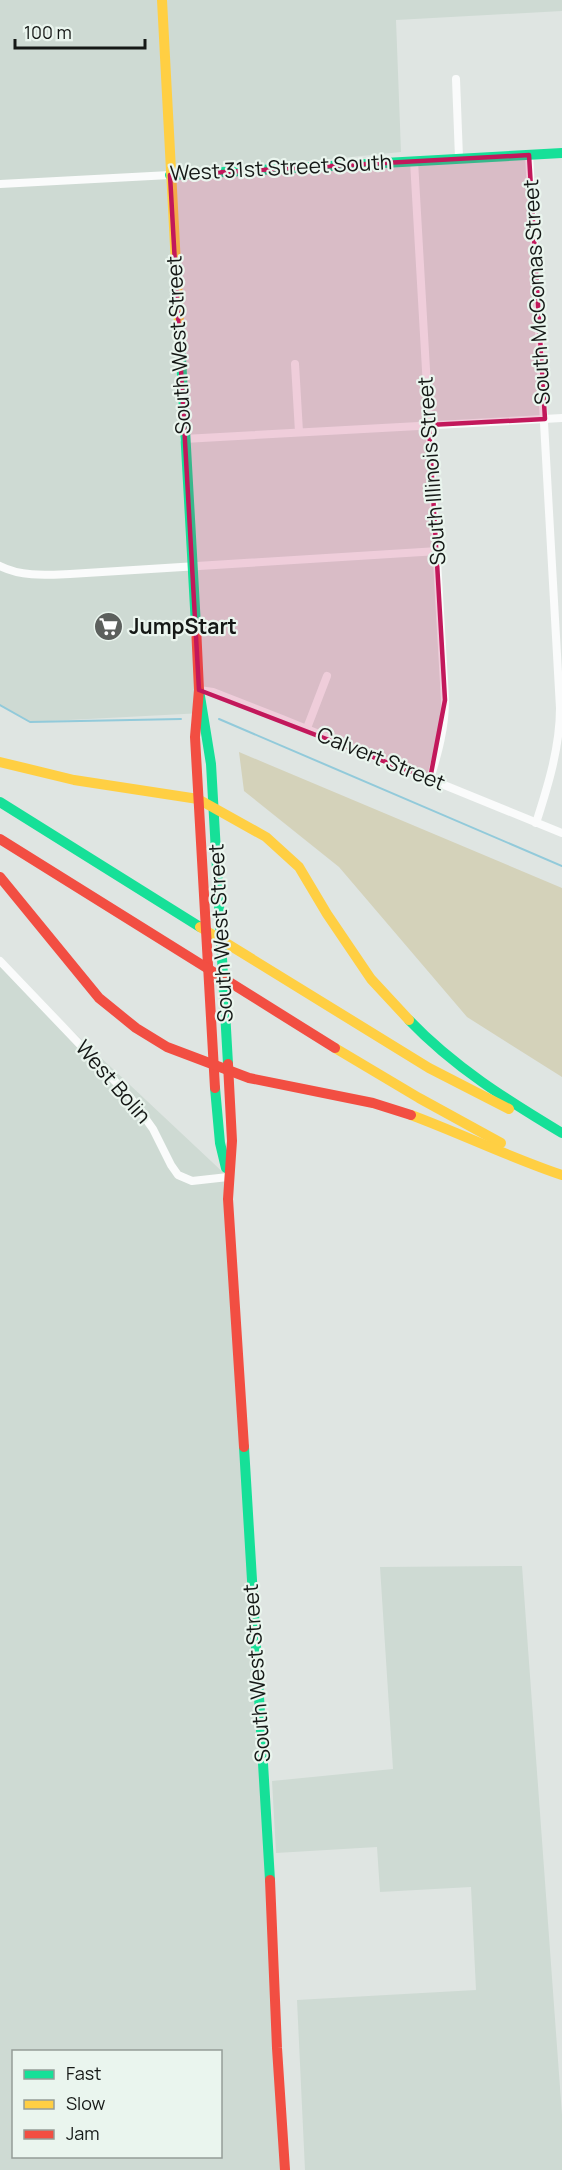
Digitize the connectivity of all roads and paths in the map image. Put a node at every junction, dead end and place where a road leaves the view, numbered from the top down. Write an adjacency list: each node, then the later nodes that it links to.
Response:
1 (162, 0): 7 (main road, South West Street)
2 (456, 79): 5 (street)
3 (562, 153): 4 (main road, West 31st Street South)
4 (530, 155): 5 (main road, West 31st Street South); 11 (street, South McComas Street)
5 (459, 158): 6 (main road, West 31st Street South)
6 (414, 161): 7 (main road, West 31st Street South); 12 (street, South Illinois Street)
7 (170, 174): 8 (street, West 31st Street South); 14 (main road, South West Street)
8 (0, 184)
9 (295, 364): 13 (street)
10 (562, 418): 11 (street)
11 (545, 419): 12 (street); 26 (street, South McComas Street)
12 (429, 425): 13 (street); 15 (street, South Illinois Street)
13 (299, 432): 14 (street)
14 (184, 439): 16 (main road, South West Street)
15 (438, 551): 16 (street); 22 (street, South Illinois Street)
16 (191, 565): 17 (street); 19 (main road, South West Street)
17 (0, 566)
18 (327, 676): 20 (street)
19 (199, 690): 20 (street, Calvert Street); 23 (main road, South West Street); 25 (main road, South West Street)
20 (307, 728): 22 (street, Calvert Street)
21 (0, 762): 23 (main road)
22 (430, 779): 26 (street, Calvert Street)
23 (198, 799): 25 (main road); 31 (main road, South West Street)
24 (0, 802): 33 (main road)
25 (213, 806): 32 (main road, South West Street); 33 (main road)
26 (536, 823): 27 (street, Calvert Street)
27 (562, 833)
28 (0, 839): 34 (main road)
29 (0, 877): 31 (main road)
30 (0, 961): 35 (street, West Bolin)
31 (213, 1064): 32 (main road); 35 (main road, South West Street)
32 (229, 1071): 34 (main road); 35 (main road, South West Street)
33 (562, 1133)
34 (562, 1173)
35 (228, 1177): 36 (main road, South West Street)
36 (285, 2170)

